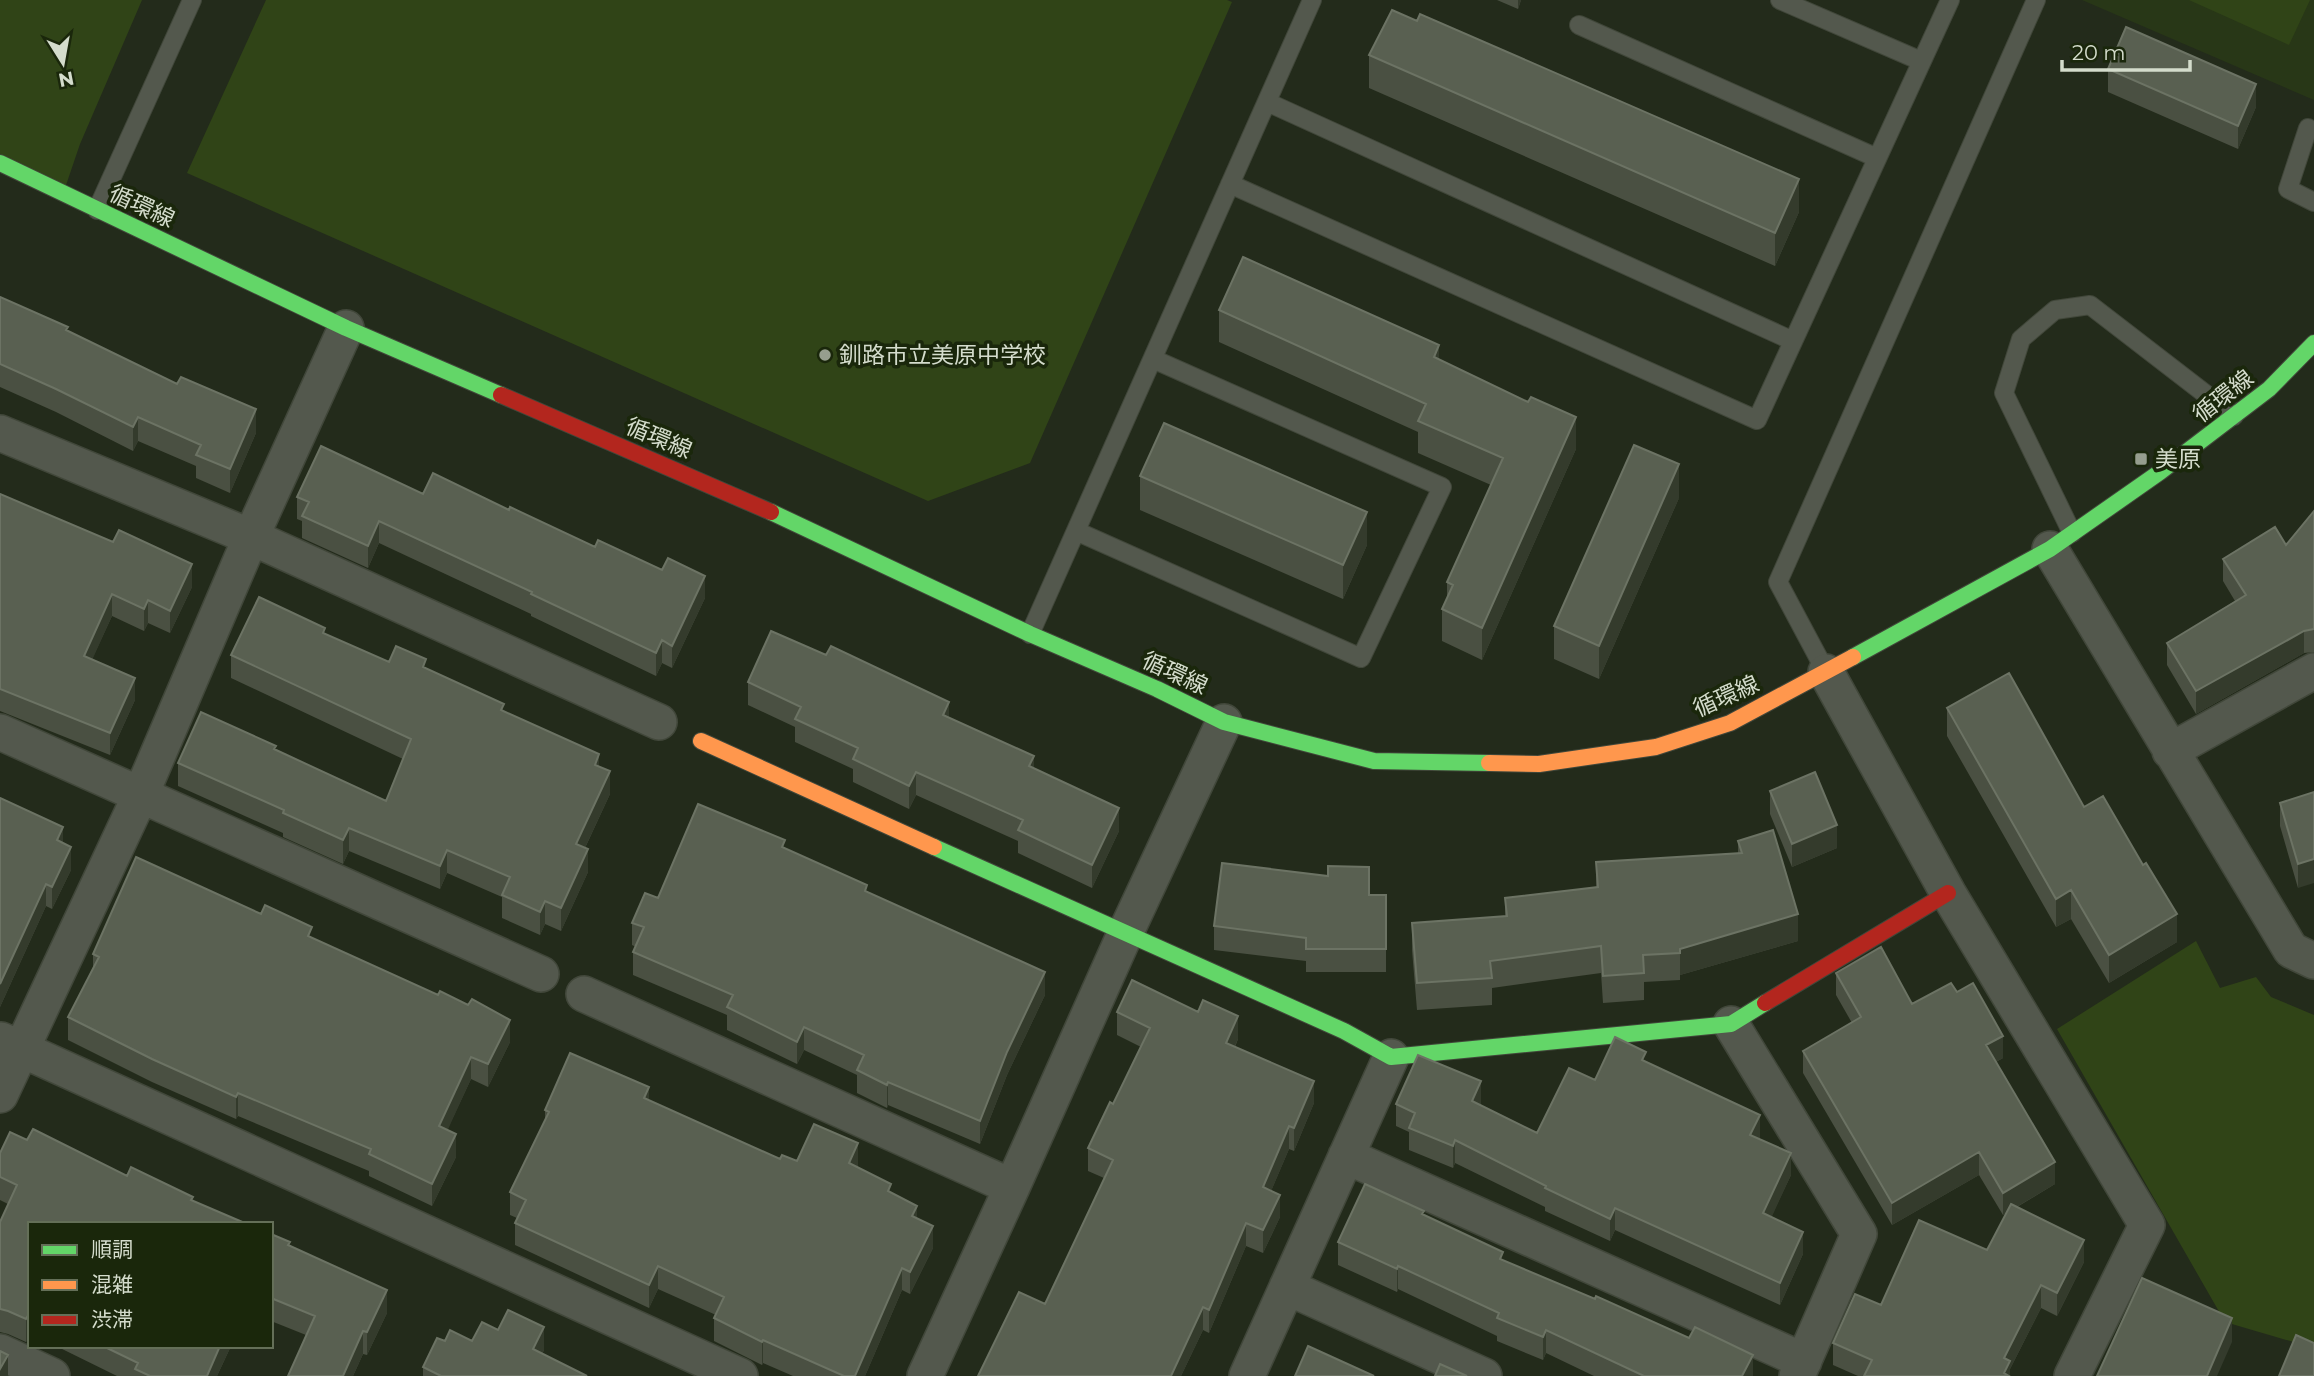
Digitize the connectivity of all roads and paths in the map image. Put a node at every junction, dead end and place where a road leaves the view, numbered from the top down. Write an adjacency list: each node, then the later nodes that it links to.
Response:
1 (192, 0): 14 (lane)
2 (1312, 0): 8 (lane)
3 (1780, 0): 7 (lane)
4 (1950, 0): 7 (lane)
5 (2036, 0): 26 (lane)
6 (1579, 25): 10 (lane)
7 (1921, 61): 10 (lane)
8 (1267, 102): 12 (lane); 16 (lane)
9 (2308, 128): 13 (lane)
10 (1877, 158): 16 (lane)
11 (0, 163): 14 (street, 循環線)
12 (1230, 184): 16 (lane); 18 (lane)
13 (2314, 202)
14 (97, 210): 15 (street, 循環線)
15 (346, 328): 22 (street); 24 (street, 循環線)
16 (1793, 341)
17 (2314, 343): 19 (street, 循環線)
18 (1153, 359): 21 (lane); 21 (lane)
19 (2234, 416): 23 (street, 循環線); 23 (lane)
20 (0, 432): 22 (street)
21 (1076, 531): 24 (lane)
22 (251, 537): 27 (street); 32 (street)
23 (2061, 541): 26 (street, 循環線); 31 (street)
24 (1030, 634): 28 (street, 循環線)
25 (2314, 671): 31 (street)
26 (1826, 672): 28 (street, 循環線); 33 (street)
27 (659, 722)
28 (1224, 722): 34 (street)
29 (0, 732): 32 (street)
30 (701, 741): 34 (street)
31 (2170, 751): 35 (street)
32 (141, 794): 36 (street); 39 (street)
33 (1948, 893): 38 (street); 52 (street)
34 (1125, 934): 40 (street); 43 (street)
35 (2314, 961)
36 (541, 974)
37 (584, 994): 43 (street)
38 (1731, 1024): 40 (street); 46 (street)
39 (11, 1044): 41 (street); 48 (street)
40 (1391, 1057): 42 (street)
41 (0, 1095)
42 (1346, 1156): 44 (street); 46 (street)
43 (1012, 1187): 49 (street)
44 (1287, 1287): 50 (street); 51 (street)
45 (0, 1352): 47 (street)
46 (1801, 1368)
47 (52, 1376)
48 (740, 1376)
49 (925, 1376)
50 (1247, 1376)
51 (1484, 1376)
52 (2072, 1376)

